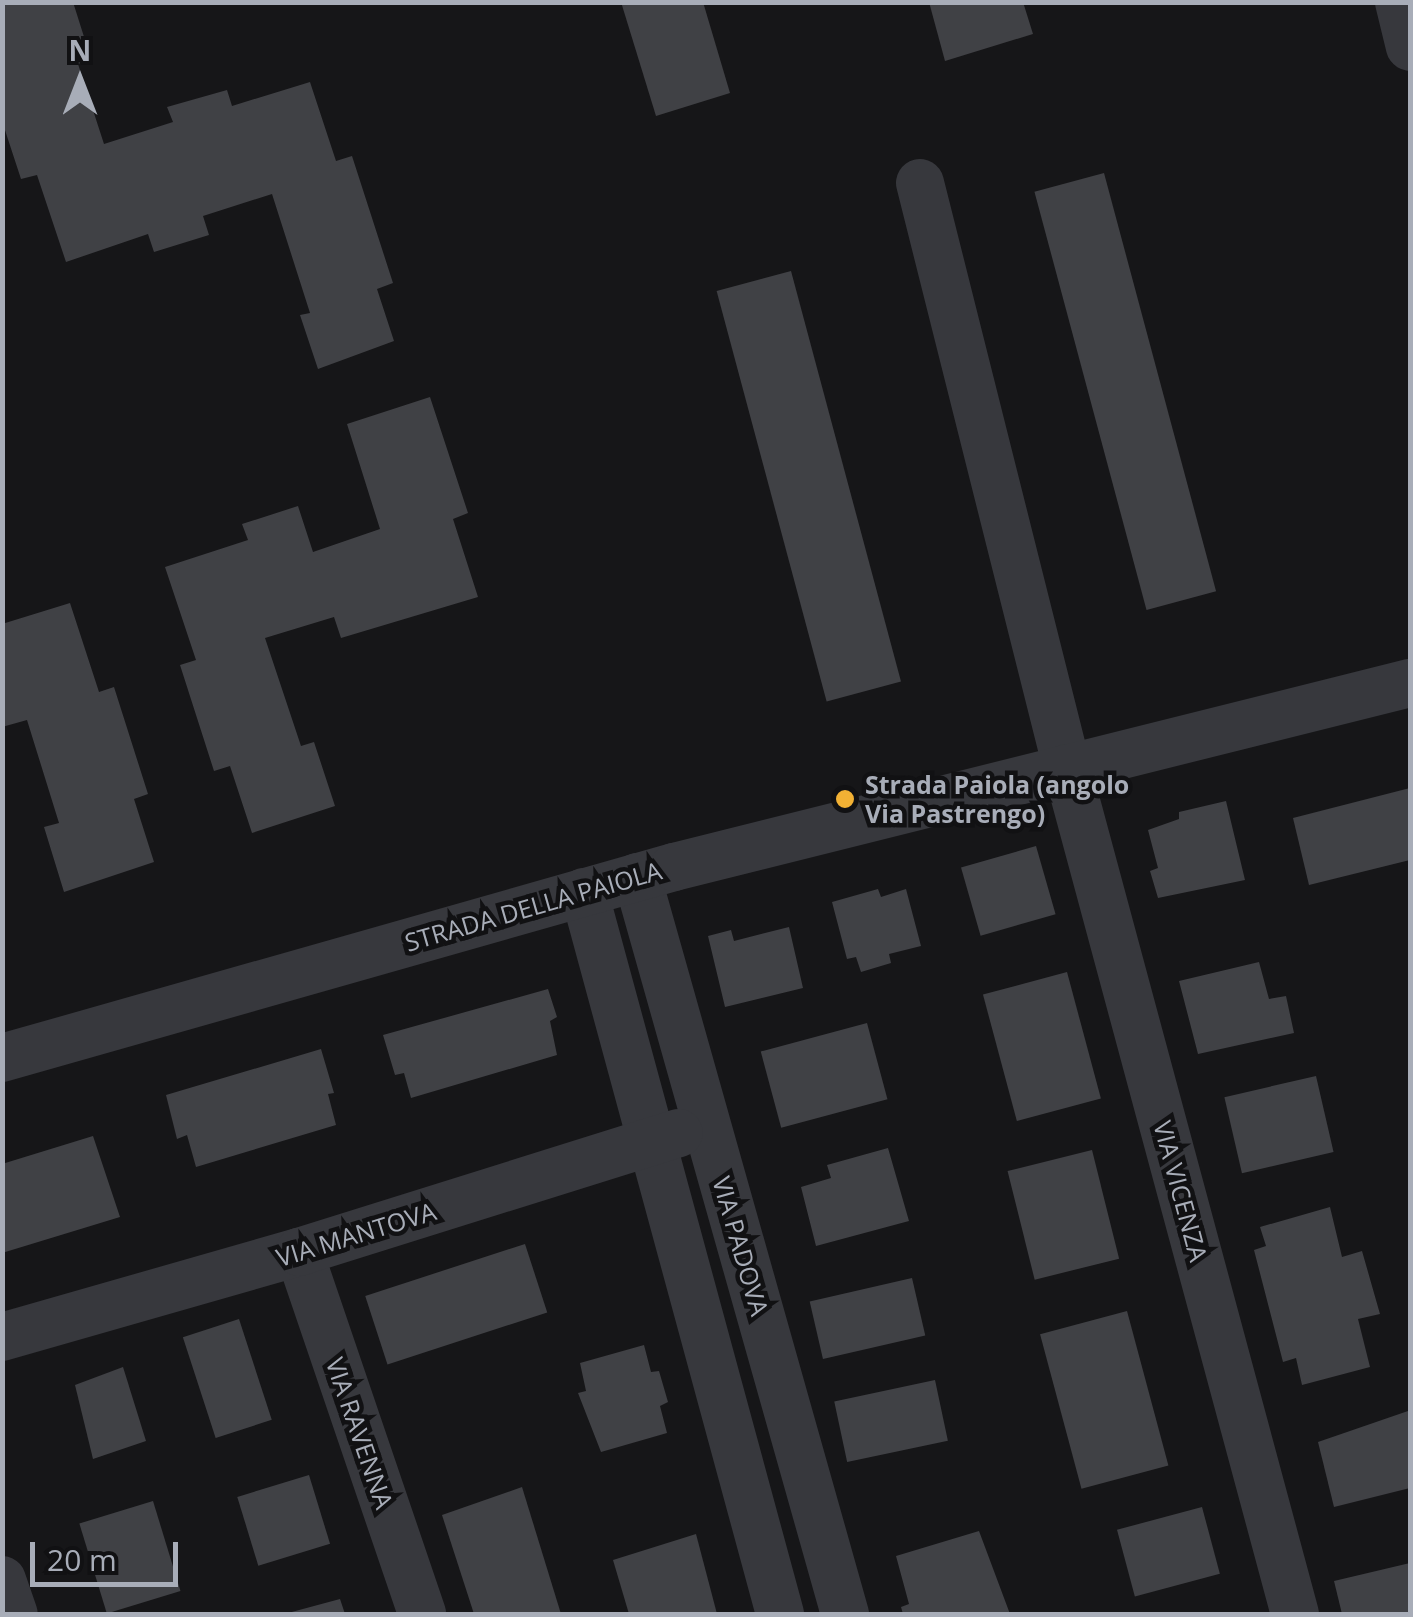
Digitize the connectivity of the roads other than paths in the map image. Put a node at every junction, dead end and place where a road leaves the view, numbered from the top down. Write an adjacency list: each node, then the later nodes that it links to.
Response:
1 (1399, 2): 2 (street)
2 (1410, 47)
3 (920, 183): 5 (street)
4 (1410, 683): 5 (street, STRADA DELLA PAIOLA)
5 (1067, 768): 6 (street, STRADA DELLA PAIOLA); 18 (street, VIA VICENZA)
6 (637, 877): 7 (street, STRADA DELLA PAIOLA); 9 (street, VIA PADOVA)
7 (584, 892): 8 (street, STRADA DELLA PAIOLA); 10 (street)
8 (2, 1058)
9 (707, 1125): 10 (street, VIA MANTOVA); 17 (street, VIA PADOVA)
10 (651, 1142): 11 (street, VIA MANTOVA); 16 (street)
11 (299, 1252): 12 (street, VIA MANTOVA); 15 (street, VIA RAVENNA)
12 (2, 1337)
13 (2, 1580): 14 (street)
14 (14, 1614)
15 (422, 1614)
16 (780, 1614)
17 (845, 1614)
18 (1295, 1614)

